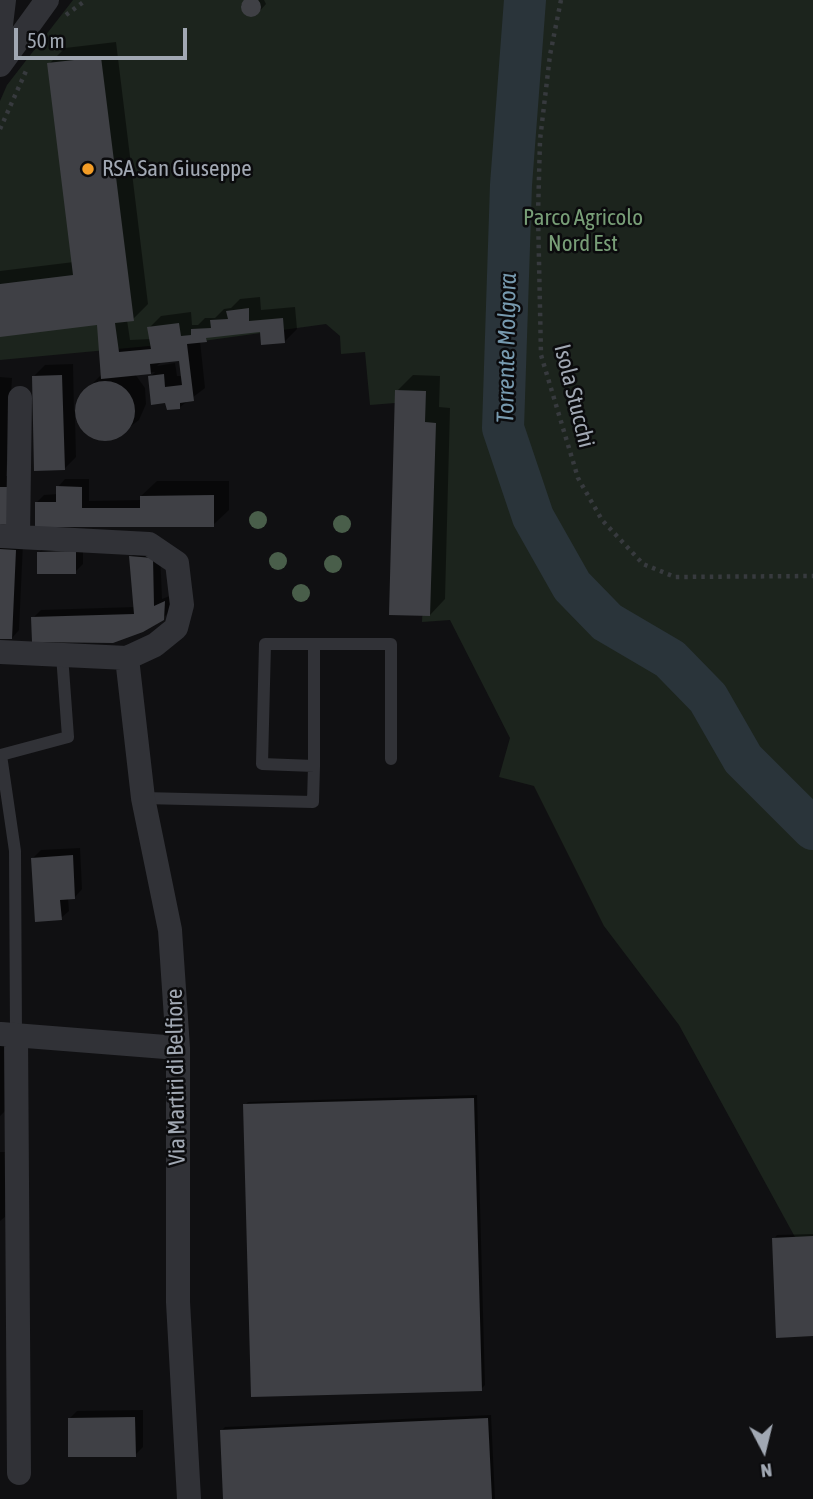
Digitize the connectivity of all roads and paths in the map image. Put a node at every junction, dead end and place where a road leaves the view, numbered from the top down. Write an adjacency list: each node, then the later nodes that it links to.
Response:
1 (4, 0): 4 (street)
2 (47, 0): 6 (street)
3 (561, 0): 10 (path, Isola Stucchi)
4 (0, 33)
5 (30, 60): 7 (path)
6 (0, 65)
7 (0, 129)
8 (20, 398): 9 (street)
9 (9, 536): 14 (street)
10 (813, 576)
11 (314, 644): 15 (lane); 16 (lane); 16 (lane)
12 (0, 652): 13 (street)
13 (62, 655): 14 (street); 18 (lane)
14 (127, 658): 17 (street, Via Martiri di Belfiore)
15 (391, 759)
16 (314, 766): 17 (lane)
17 (143, 798): 19 (street, Via Martiri di Belfiore)
18 (8, 1035): 19 (street); 20 (street)
19 (178, 1048): 21 (street, Via Martiri di Belfiore)
20 (19, 1473)
21 (189, 1499)

